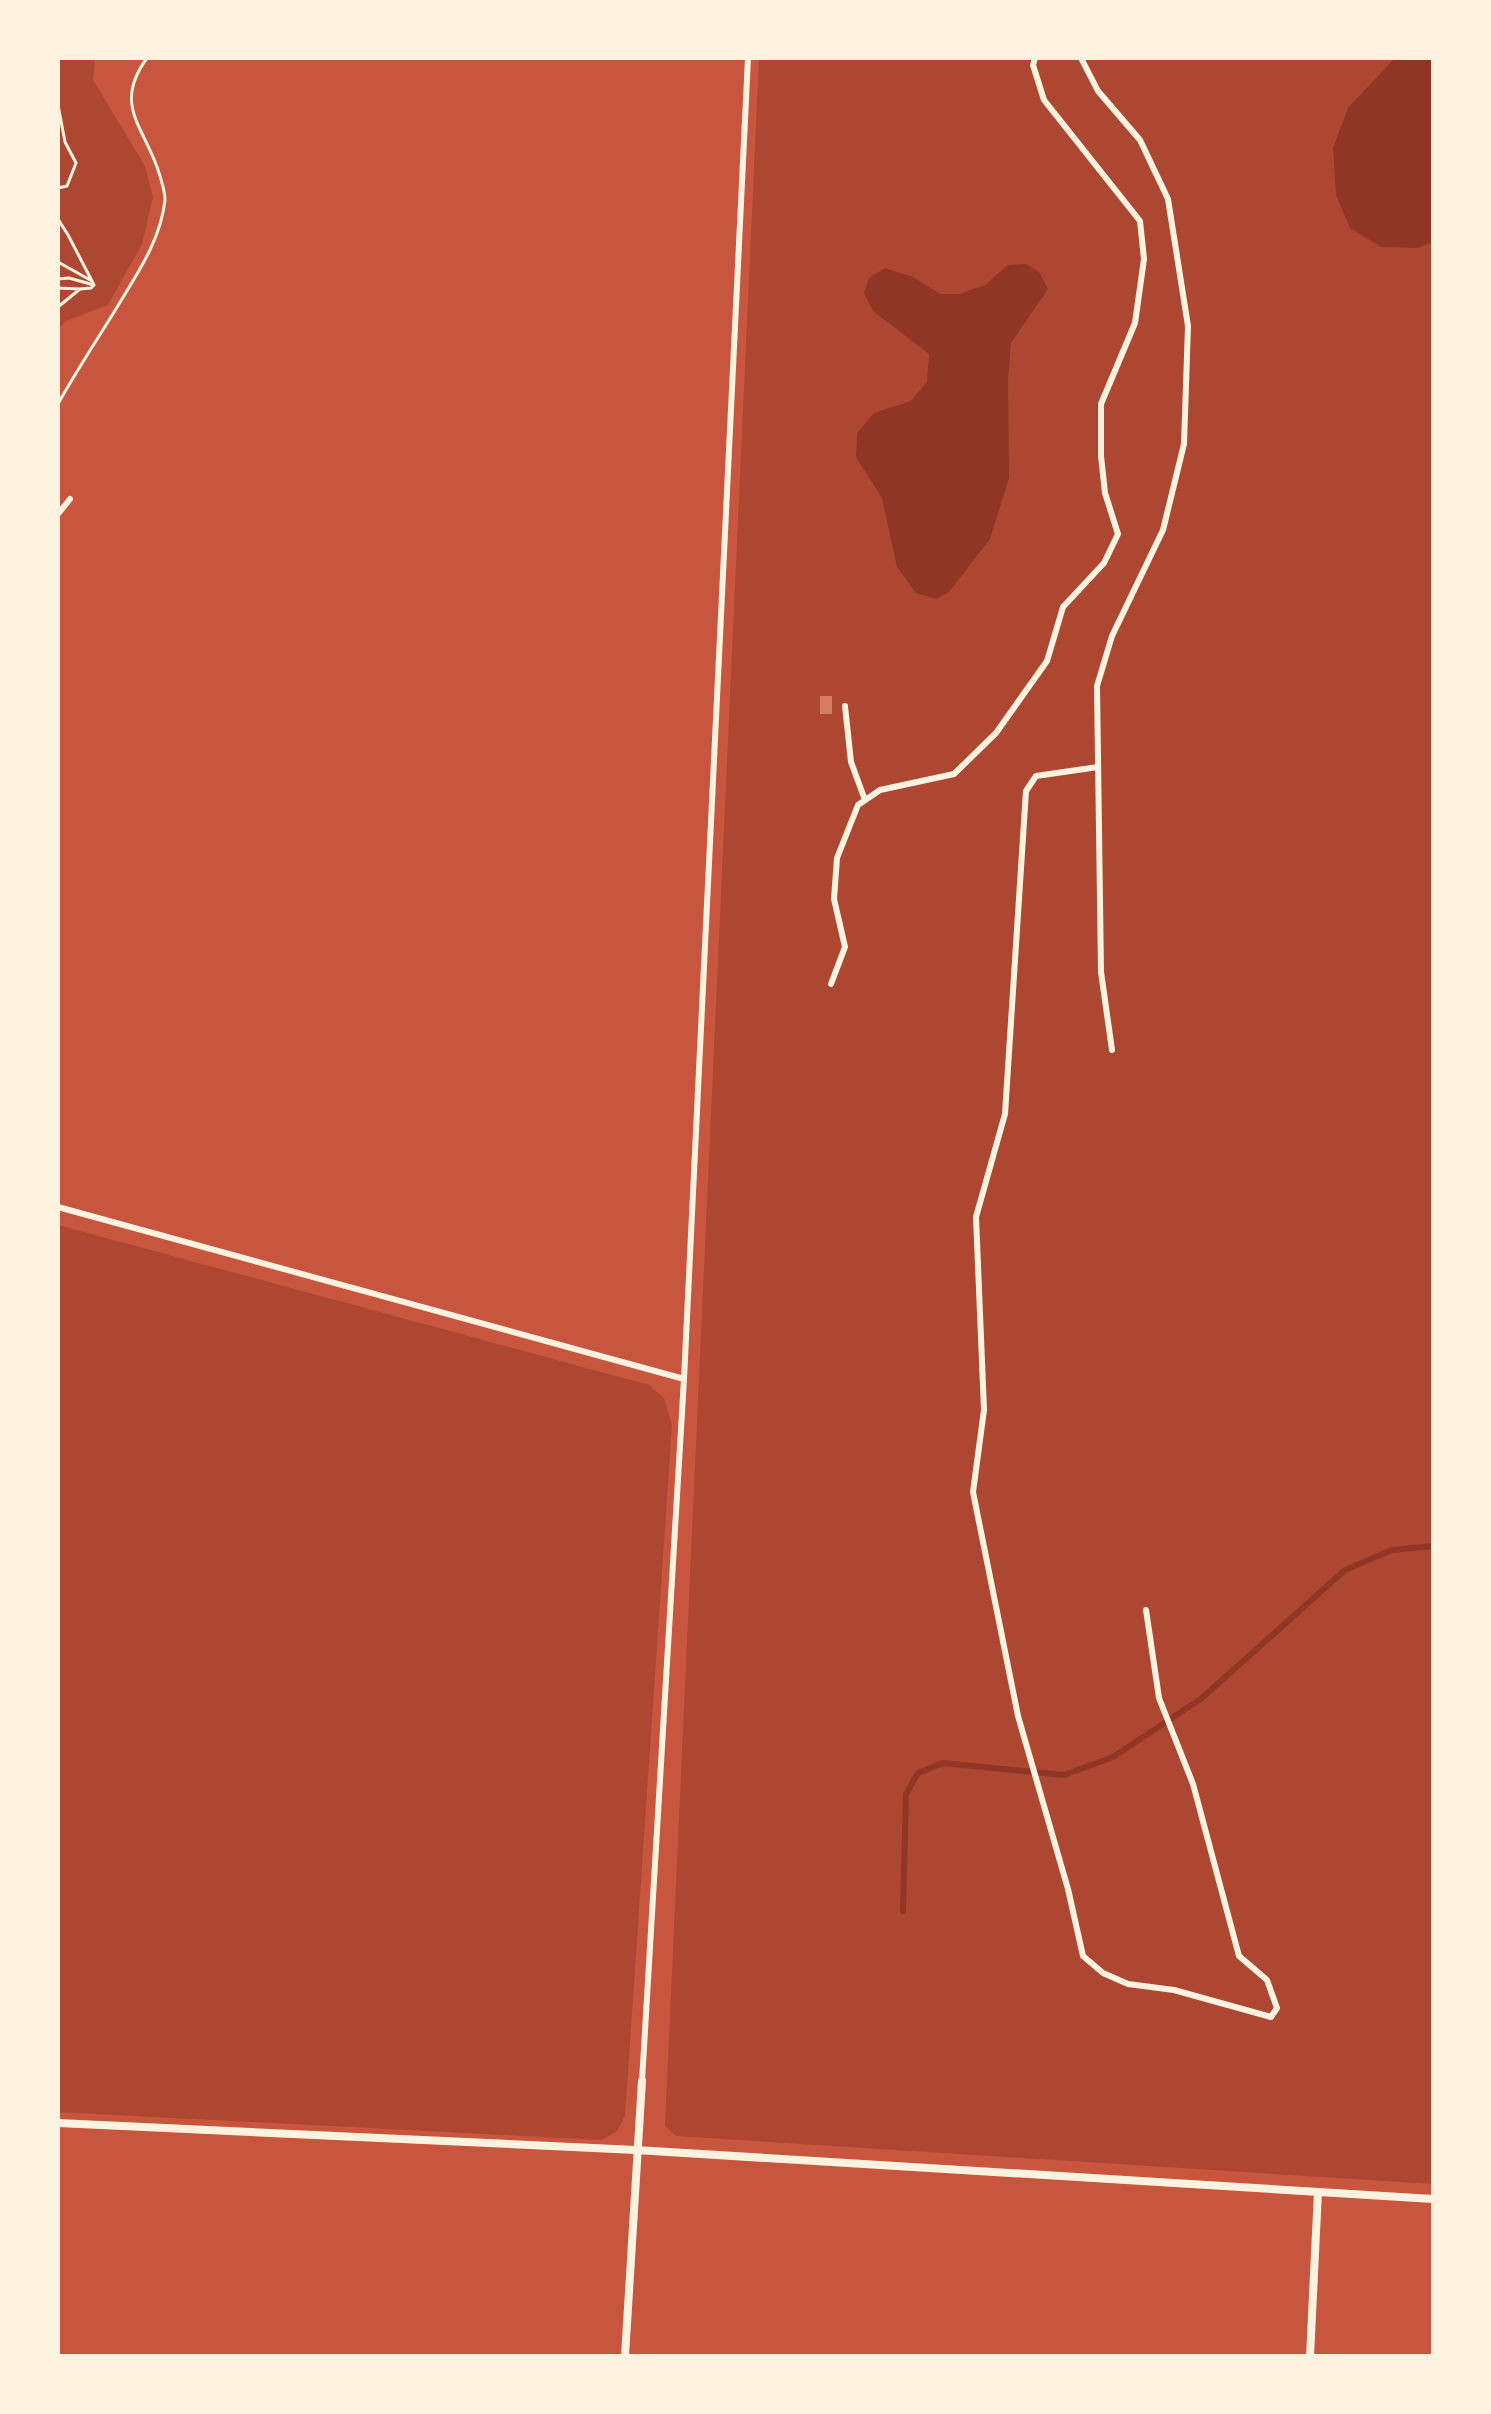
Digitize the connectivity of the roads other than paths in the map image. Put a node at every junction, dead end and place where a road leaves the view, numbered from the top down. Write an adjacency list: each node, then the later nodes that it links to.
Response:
1 (748, 58): 12 (lane)
2 (1035, 58): 8 (lane)
3 (1081, 58): 7 (lane)
4 (70, 499): 5 (lane)
5 (58, 514)
6 (845, 706): 8 (lane)
7 (1098, 767): 10 (lane); 13 (lane)
8 (865, 800): 9 (lane)
9 (831, 984)
10 (1112, 1050)
11 (58, 1207): 12 (lane)
12 (684, 1379): 14 (lane)
13 (1146, 1610)
14 (642, 2081): 16 (street)
15 (58, 2123): 16 (street)
16 (636, 2150): 17 (street); 19 (street)
17 (1318, 2192): 18 (street); 20 (street)
18 (1433, 2199)
19 (625, 2356)
20 (1310, 2356)

